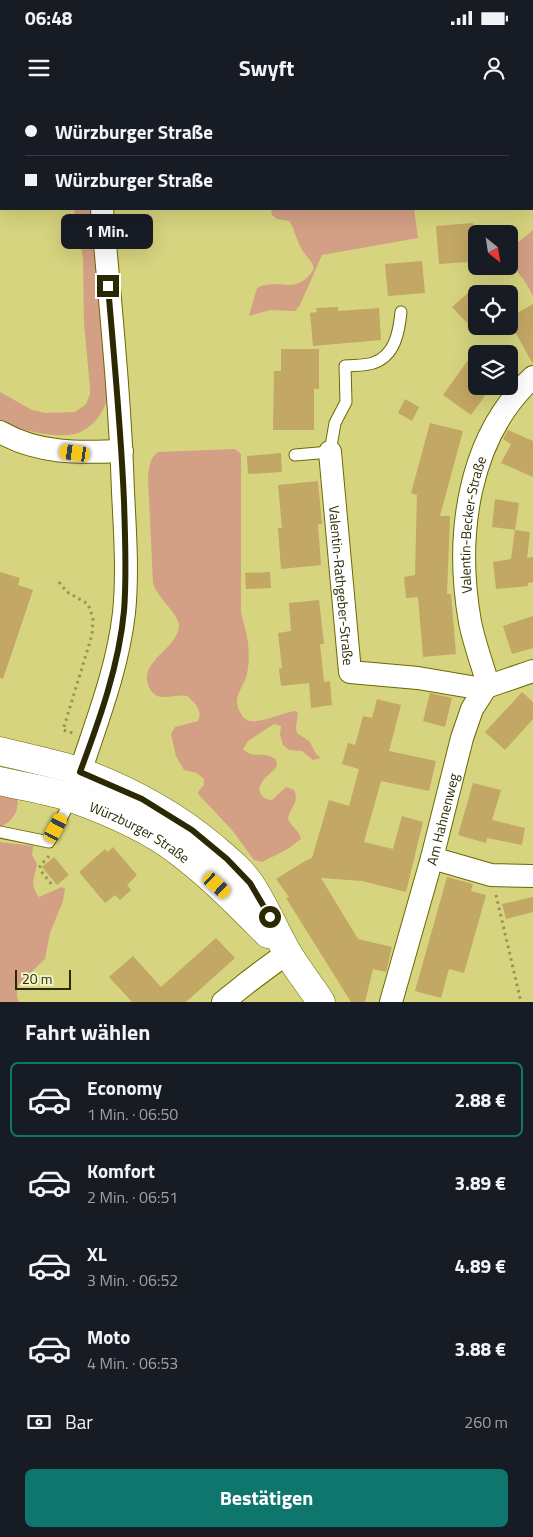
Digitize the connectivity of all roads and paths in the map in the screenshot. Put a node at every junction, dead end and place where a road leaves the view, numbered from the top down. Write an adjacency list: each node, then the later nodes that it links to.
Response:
1 (102, 210): 5 (street, Würzburger Straße)
2 (401, 312): 6 (lane)
3 (533, 377): 10 (street, Valentin-Becker-Straße)
4 (0, 432): 5 (street)
5 (122, 451): 11 (street, Würzburger Straße)
6 (330, 452): 7 (lane); 10 (street, Valentin-Rathgeber-Straße)
7 (295, 455)
8 (59, 582): 11 (path)
9 (533, 671): 10 (street)
10 (486, 687): 18 (street, Am Hahnenweg)
11 (92, 740): 13 (street, Würzburger Straße)
12 (0, 751): 13 (street)
13 (80, 772): 15 (street, Würzburger Straße); 22 (street, Würzburger Straße)
14 (0, 781): 15 (street)
15 (72, 798): 17 (lane); 22 (street, Würzburger Straße)
16 (0, 832): 17 (lane)
17 (49, 842): 21 (path)
18 (432, 858): 19 (street); 25 (street, Am Hahnenweg)
19 (491, 875): 20 (street); 26 (path)
20 (533, 876)
21 (52, 885)
22 (287, 952): 23 (street); 24 (street, Würzburger Straße)
23 (224, 1002)
24 (321, 1002)
25 (391, 1002)
26 (521, 1002)

